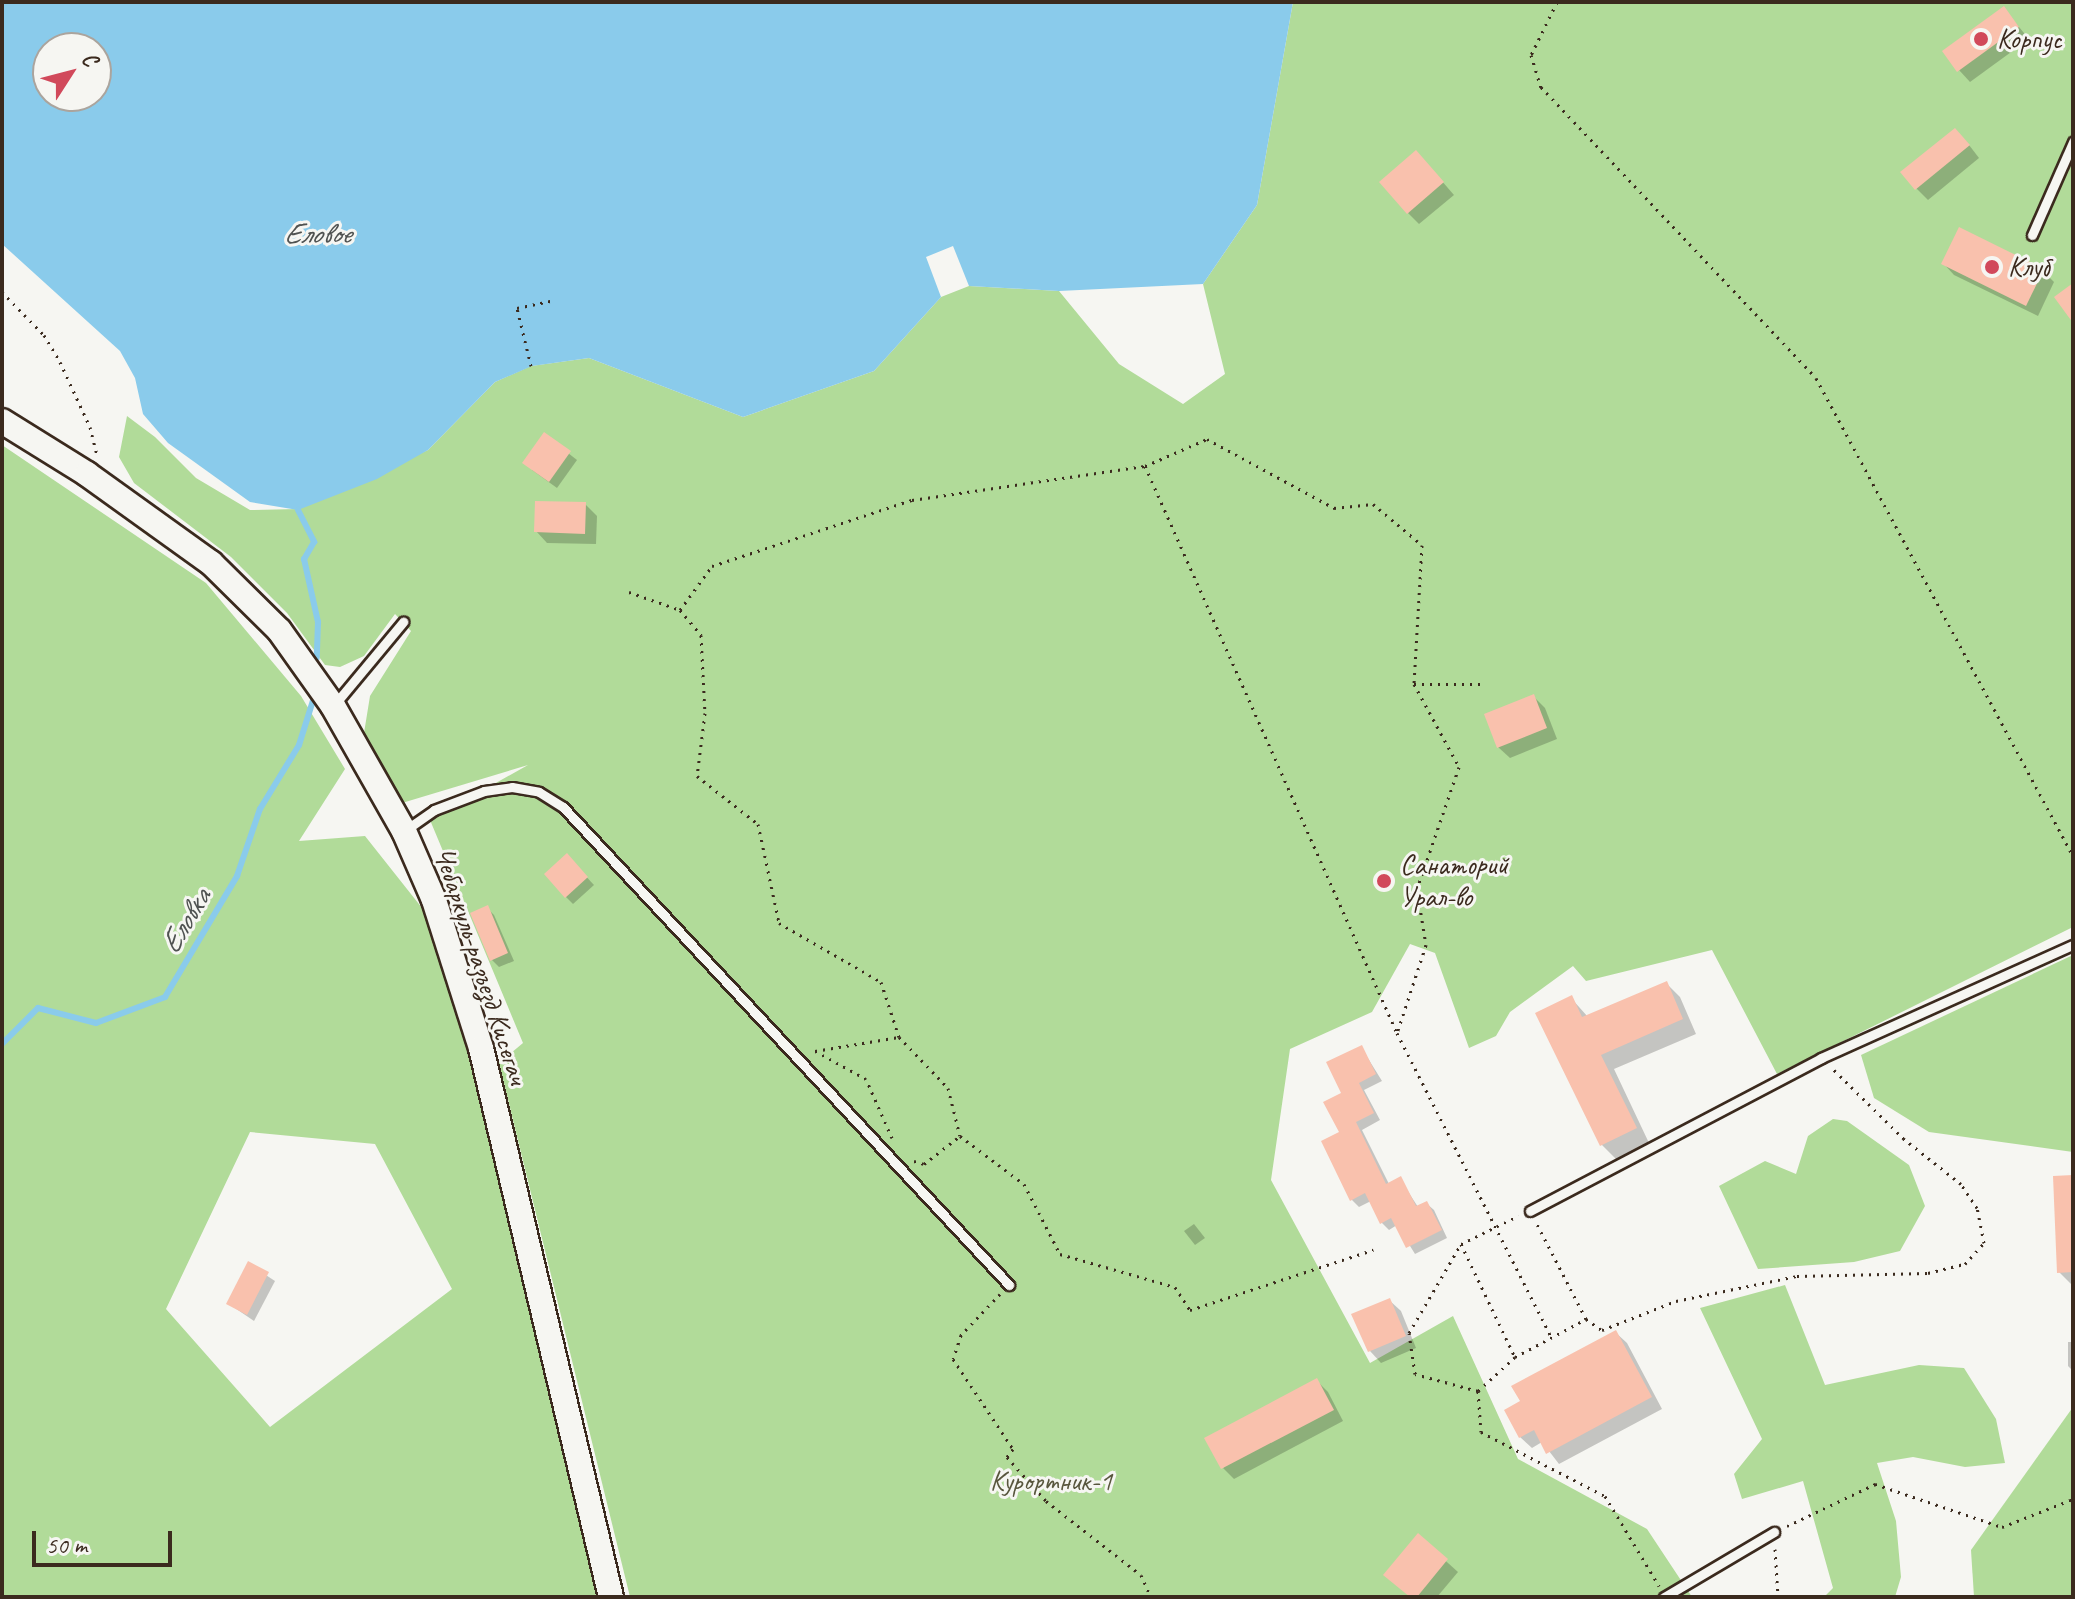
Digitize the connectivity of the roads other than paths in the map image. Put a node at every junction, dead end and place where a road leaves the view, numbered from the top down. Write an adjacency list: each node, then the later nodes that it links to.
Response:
1 (2073, 142): 2 (lane)
2 (2032, 235)
3 (2, 421): 5 (street, Чебаркуль-разъезд Кисегач)
4 (403, 622): 5 (lane)
5 (333, 706): 6 (street, Чебаркуль-разъезд Кисегач)
6 (404, 831): 9 (lane); 12 (street, Чебаркуль-разъезд Кисегач)
7 (2073, 945): 8 (lane)
8 (1530, 1211)
9 (1009, 1285)
10 (1774, 1532): 11 (lane)
11 (1664, 1596)
12 (611, 1597)

